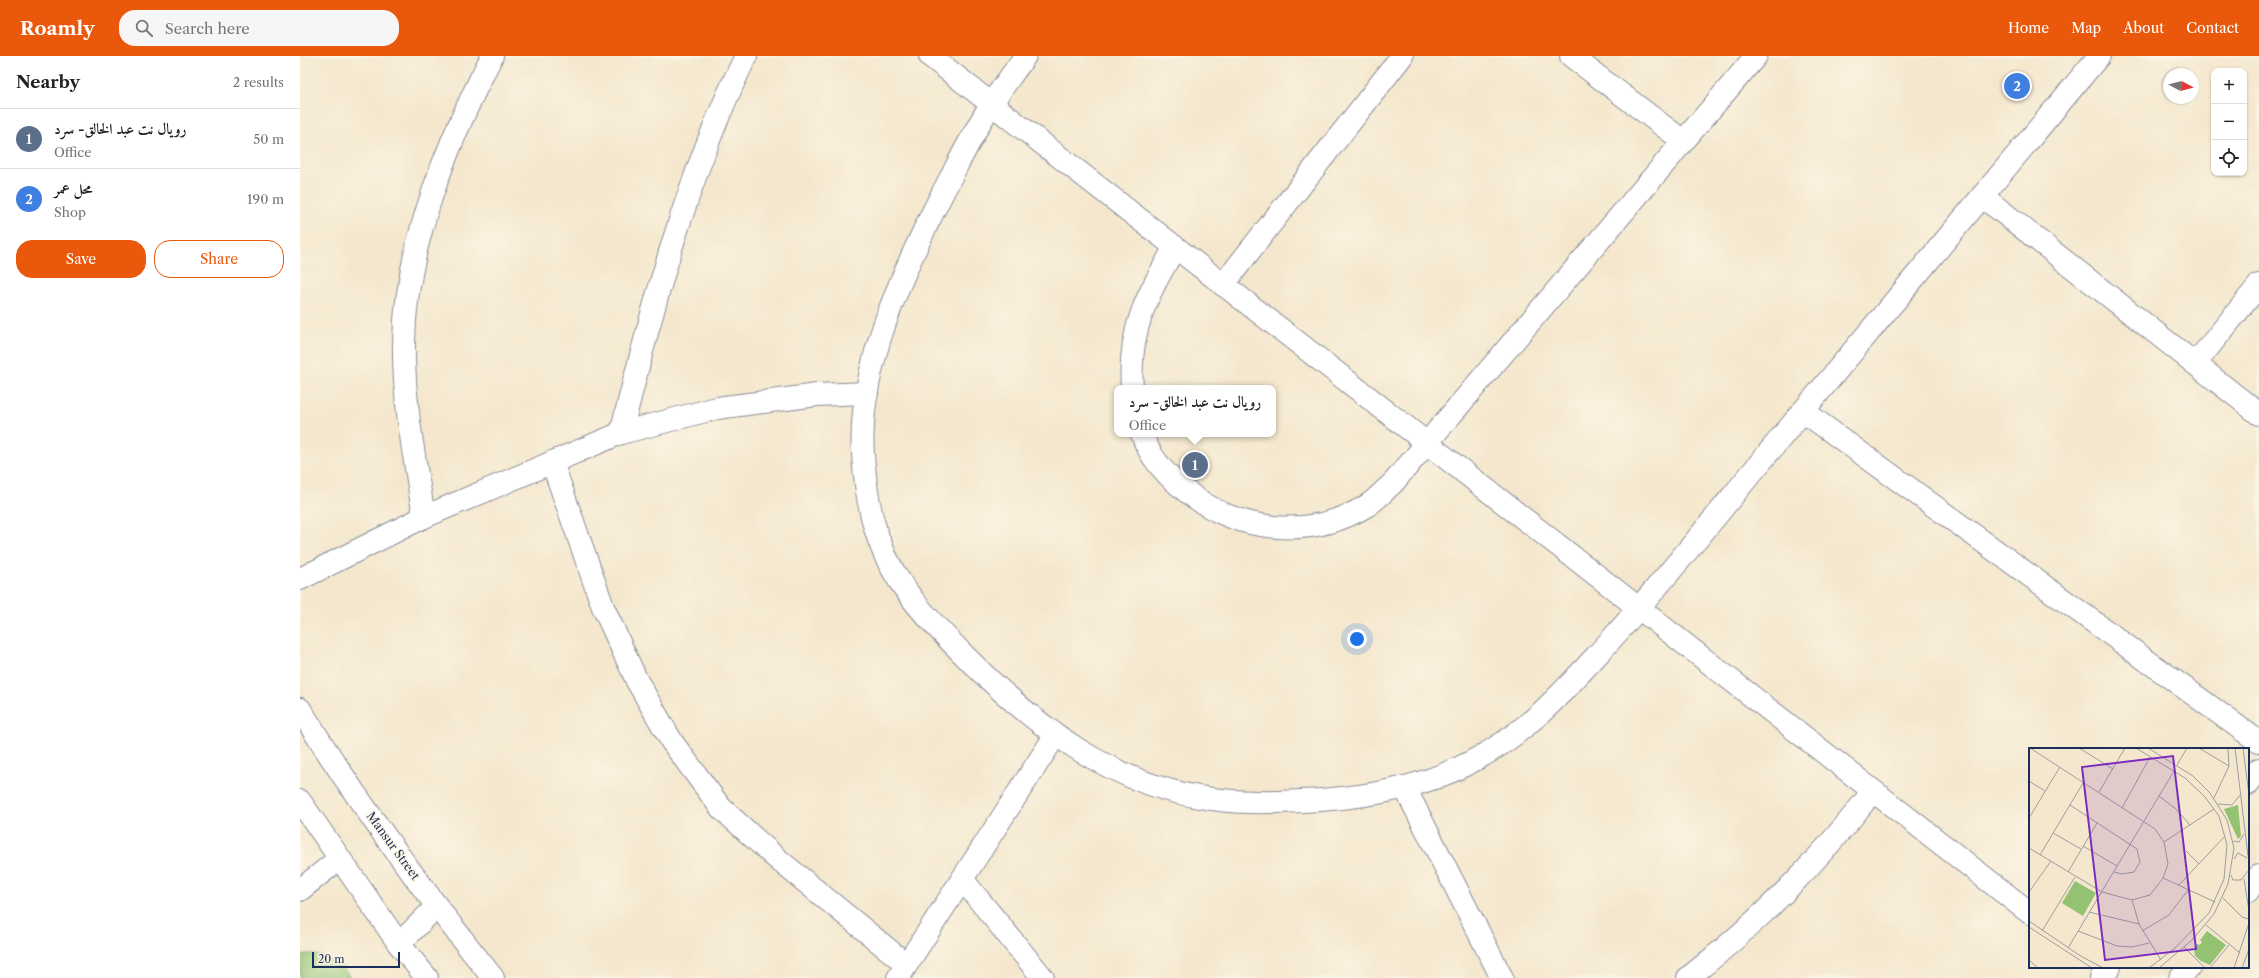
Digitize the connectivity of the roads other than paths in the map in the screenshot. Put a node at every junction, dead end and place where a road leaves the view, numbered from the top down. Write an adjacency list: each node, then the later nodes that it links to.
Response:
1 (492, 56): 24 (street)
2 (746, 56): 20 (street)
3 (930, 56): 9 (street)
4 (1025, 56): 9 (street)
5 (1402, 56): 13 (street)
6 (1571, 56): 10 (street)
7 (1756, 56): 10 (street)
8 (2099, 56): 11 (street)
9 (991, 104): 12 (street); 17 (street)
10 (1684, 141): 22 (street)
11 (1982, 196): 15 (street); 18 (street)
12 (1176, 247): 13 (street); 16 (street)
13 (1223, 285): 22 (street)
14 (2259, 285): 15 (street)
15 (2195, 364): 19 (street)
16 (1132, 385)
17 (867, 393): 20 (street); 28 (street)
18 (1803, 411): 26 (street); 29 (street)
19 (2259, 414)
20 (621, 433): 23 (street)
21 (1143, 437): 22 (street)
22 (1427, 443): 26 (street)
23 (552, 462): 24 (street); 44 (street)
24 (424, 517): 25 (street)
25 (300, 579)
26 (1639, 609): 32 (street); 33 (street)
27 (300, 709): 40 (street, Mansur Street)
28 (1055, 736): 32 (street); 37 (street)
29 (2259, 742)
30 (2259, 769): 31 (street)
31 (2249, 783)
32 (1405, 788): 48 (street)
33 (1873, 791): 41 (street); 49 (street)
34 (300, 801): 35 (street)
35 (339, 859): 38 (street); 42 (street)
36 (2259, 876): 39 (street)
37 (962, 879): 44 (street); 47 (street)
38 (300, 890)
39 (2249, 890)
40 (436, 907): 42 (street); 46 (street, Mansur Street)
41 (2029, 912)
42 (399, 944): 45 (street)
43 (2188, 968): 50 (street)
44 (902, 971)
45 (427, 978)
46 (494, 978)
47 (1043, 978)
48 (1502, 978)
49 (1688, 978)
50 (2180, 978)

